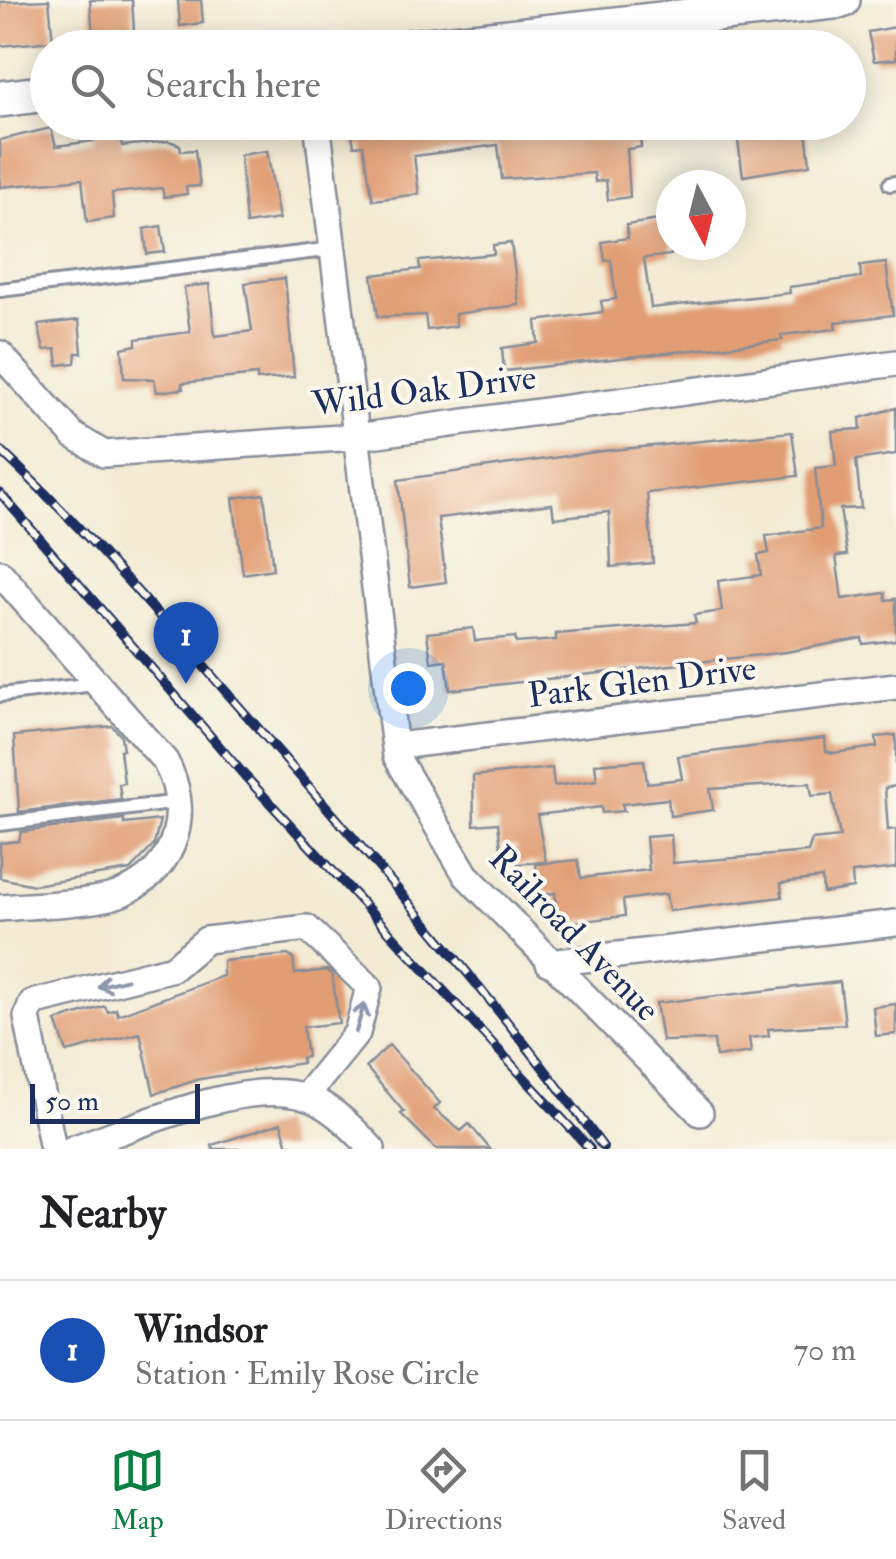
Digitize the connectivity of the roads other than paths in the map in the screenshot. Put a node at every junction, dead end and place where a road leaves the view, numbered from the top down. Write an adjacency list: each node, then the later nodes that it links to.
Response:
1 (842, 0): 2 (main road)
2 (736, 6): 3 (main road)
3 (549, 30)
4 (30, 95): 5 (main road)
5 (0, 99)
6 (319, 140): 7 (street, Railroad Avenue)
7 (333, 249): 8 (lane); 11 (street, Railroad Avenue)
8 (0, 290)
9 (0, 354): 11 (street, Wild Oak Drive)
10 (896, 363): 11 (street, Wild Oak Drive)
11 (356, 437): 17 (street, Railroad Avenue)
12 (0, 574): 14 (street)
13 (0, 680): 16 (lane)
14 (97, 684): 16 (lane); 18 (street)
15 (896, 686): 17 (street, Park Glen Drive)
16 (6, 694)
17 (397, 746): 22 (street, Railroad Avenue)
18 (179, 802): 19 (lane); 20 (street)
19 (0, 824)
20 (0, 908)
21 (896, 923): 22 (street)
22 (550, 963): 24 (street, Railroad Avenue)
23 (306, 1096): 25 (street, one-way to 25); 26 (street); 27 (street)
24 (700, 1113)
25 (53, 1149)
26 (72, 1149)
27 (372, 1149)

